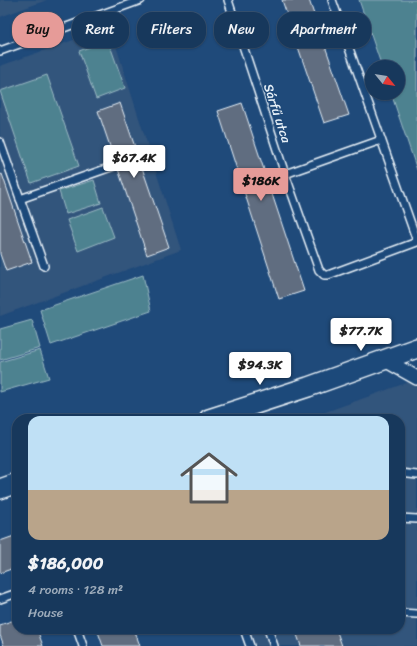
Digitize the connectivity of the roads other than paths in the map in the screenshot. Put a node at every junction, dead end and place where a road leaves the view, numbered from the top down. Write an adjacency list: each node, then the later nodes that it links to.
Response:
1 (141, 0): 4 (lane)
2 (228, 0): 8 (lane, Sárfű utca)
3 (332, 0): 5 (lane, Sárfű utca)
4 (0, 51)
5 (381, 140): 8 (lane); 10 (lane, Sárfű utca)
6 (0, 142): 9 (lane)
7 (114, 166): 9 (lane)
8 (285, 174): 10 (lane, Sárfű utca)
9 (20, 199): 11 (lane)
10 (417, 242)
11 (44, 266)
12 (417, 348): 13 (main road)
13 (385, 360): 14 (street); 15 (main road)
14 (417, 378)
15 (232, 414)
16 (405, 474): 17 (lane)
17 (417, 475)
18 (12, 484): 19 (main road)
19 (0, 488)
20 (405, 518): 21 (lane)
21 (417, 519)
22 (12, 595): 23 (lane)
23 (0, 599)
24 (405, 613): 25 (lane)
25 (417, 614)
26 (79, 634): 29 (lane)
27 (246, 634): 30 (lane)
28 (270, 634): 31 (lane)
29 (83, 646)
30 (250, 646)
31 (274, 646)

